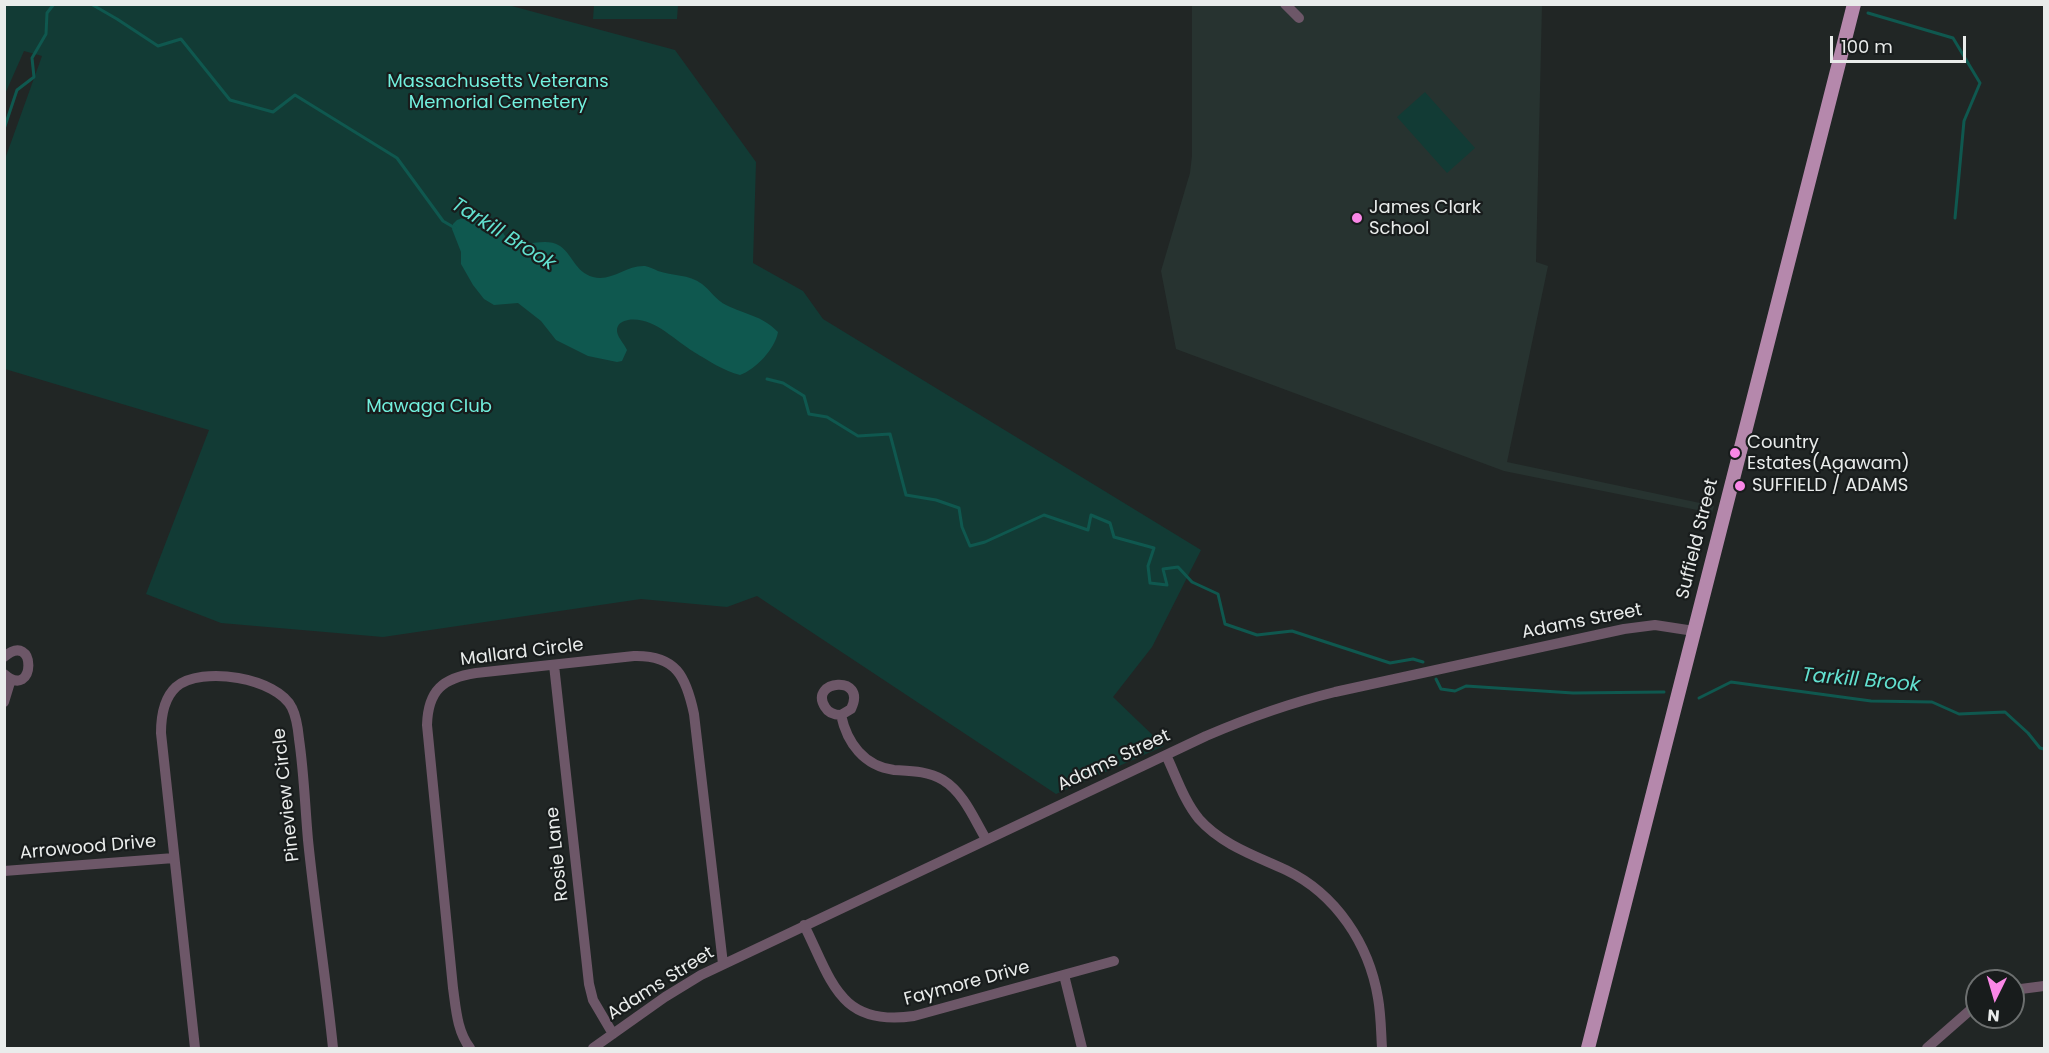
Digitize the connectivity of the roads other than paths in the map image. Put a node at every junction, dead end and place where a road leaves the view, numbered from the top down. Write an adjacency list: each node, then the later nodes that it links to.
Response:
1 (1285, 4): 3 (street)
2 (1854, 4): 4 (main road, Suffield Street)
3 (1299, 18)
4 (1694, 631): 10 (street, Adams Street); 28 (main road, Suffield Street)
5 (4, 657): 7 (street)
6 (554, 665): 16 (street, Mallard Circle); 21 (street, Rosie Lane); 24 (street, Mallard Circle)
7 (8, 676): 8 (street)
8 (4, 702)
9 (841, 715): 11 (street)
10 (1166, 754): 11 (street, Adams Street); 27 (street)
11 (986, 839): 14 (street, Adams Street)
12 (174, 858): 13 (street, Arrowood Drive); 22 (street, Pineview Circle); 23 (street, Pineview Circle)
13 (4, 872)
14 (804, 925): 16 (street, Adams Street); 17 (street, Faymore Drive)
15 (1114, 961): 17 (street, Faymore Drive)
16 (723, 964): 21 (street, Adams Street)
17 (1064, 975): 26 (street)
18 (2044, 986): 19 (street)
19 (2025, 988)
20 (1965, 1014): 29 (street)
21 (610, 1040): 25 (street, Adams Street)
22 (195, 1048)
23 (333, 1048)
24 (470, 1048)
25 (592, 1048)
26 (1082, 1048)
27 (1382, 1048)
28 (1588, 1048)
29 (1927, 1048)

